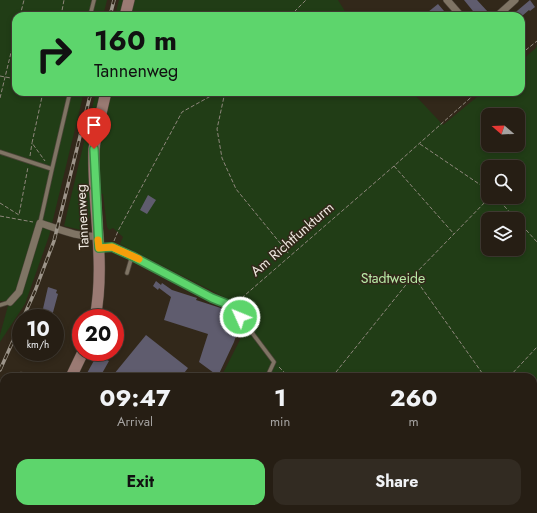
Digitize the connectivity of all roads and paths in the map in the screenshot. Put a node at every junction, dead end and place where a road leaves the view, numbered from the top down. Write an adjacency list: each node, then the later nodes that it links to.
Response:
1 (24, 0): 8 (path)
2 (64, 0): 9 (path)
3 (94, 0): 10 (lane)
4 (129, 0): 11 (street)
5 (306, 0): 12 (path)
6 (447, 0): 13 (street)
7 (515, 0): 14 (street)
8 (21, 12)
9 (62, 12)
10 (91, 12)
11 (125, 12)
12 (294, 12)
13 (458, 12)
14 (502, 12)
15 (537, 41): 17 (path)
16 (12, 48): 19 (path)
17 (525, 51)
18 (0, 76): 19 (path)
19 (5, 77): 20 (path); 27 (path)
20 (12, 78)
21 (42, 96): 28 (path)
22 (69, 96): 33 (lane)
23 (105, 96): 45 (street, Tannenweg)
24 (211, 96): 47 (path)
25 (224, 96): 49 (path)
26 (473, 96): 29 (path, Am Richtfunkturm)
27 (0, 98)
28 (32, 143): 31 (path); 33 (path)
29 (420, 143): 32 (path, Am Richtfunkturm); 34 (path)
30 (0, 152): 31 (lane)
31 (28, 162): 33 (lane); 39 (path)
32 (394, 166): 44 (path); 49 (path, Am Richtfunkturm)
33 (52, 169): 42 (lane)
34 (481, 185)
35 (0, 204): 39 (path)
36 (483, 204): 44 (path)
37 (502, 204): 38 (path)
38 (510, 212)
39 (19, 215): 41 (path)
40 (0, 216): 41 (path)
41 (18, 220): 42 (path)
42 (40, 222): 45 (street); 53 (street)
43 (525, 229): 46 (path)
44 (454, 235): 52 (path)
45 (98, 236): 48 (street, Tannenweg)
46 (537, 242)
47 (112, 247): 48 (lane); 50 (lane)
48 (99, 248): 56 (street, Tannenweg)
49 (290, 255): 55 (path, Am Richtfunkturm)
50 (132, 256): 51 (lane); 55 (lane)
51 (127, 274)
52 (413, 276): 63 (path); 64 (path)
53 (10, 302): 54 (lane)
54 (0, 305)
55 (232, 306): 59 (lane)
56 (96, 309)
57 (537, 347): 65 (path)
58 (79, 361): 60 (street)
59 (274, 362): 61 (lane); 62 (path)
60 (73, 373)
61 (269, 373)
62 (284, 373)
63 (335, 373)
64 (482, 373)
65 (513, 373)

